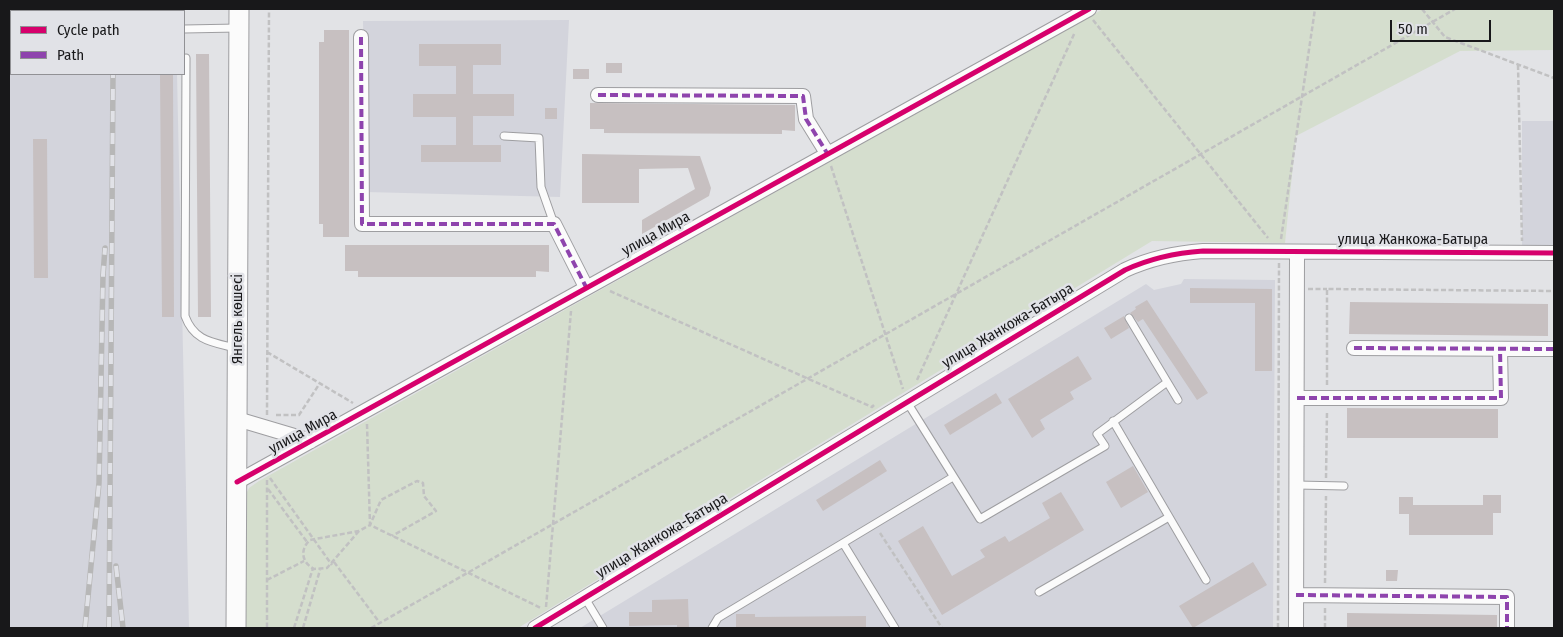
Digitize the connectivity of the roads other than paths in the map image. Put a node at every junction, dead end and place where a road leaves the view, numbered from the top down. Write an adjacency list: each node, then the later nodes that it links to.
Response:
1 (239, 9): 3 (street, Янгель көшесі)
2 (1086, 9): 9 (street, улица Мира)
3 (239, 28): 4 (lane); 16 (street, Янгель көшесі)
4 (185, 29)
5 (360, 37): 10 (street)
6 (186, 58): 16 (lane)
7 (598, 94): 9 (street)
8 (504, 136): 10 (lane)
9 (827, 154): 13 (street, улица Мира)
10 (554, 224): 13 (street)
11 (1297, 252): 12 (street, улица Жанкожа-Батыра); 20 (street, улица Жанкожа-Батыра); 21 (street)
12 (1554, 253)
13 (589, 285): 25 (street, улица Мира)
14 (1129, 318): 19 (lane)
15 (1354, 348): 17 (street)
16 (238, 349): 23 (street, Янгель көшесі)
17 (1500, 349): 18 (street); 21 (street)
18 (1554, 349)
19 (1166, 383): 22 (lane); 24 (lane)
20 (905, 396): 26 (lane); 35 (street, улица Жанкожа-Батыра)
21 (1297, 398): 28 (street)
22 (1178, 400)
23 (237, 419): 25 (street); 27 (street, Янгель көшесі)
24 (1113, 421): 26 (lane); 30 (lane)
25 (311, 441): 27 (street, улица Мира)
26 (953, 477): 31 (lane)
27 (237, 482): 36 (street, Янгель көшесі)
28 (1297, 486): 29 (lane); 34 (street)
29 (1344, 486)
30 (1169, 517): 32 (lane); 33 (lane)
31 (843, 544): 39 (lane); 40 (lane)
32 (1206, 580)
33 (1039, 592)
34 (1296, 596): 41 (street); 42 (street)
35 (585, 598): 37 (street, улица Жанкожа-Батыра); 38 (lane)
36 (236, 628)
37 (535, 628)
38 (604, 628)
39 (712, 628)
40 (895, 628)
41 (1296, 628)
42 (1507, 628)

